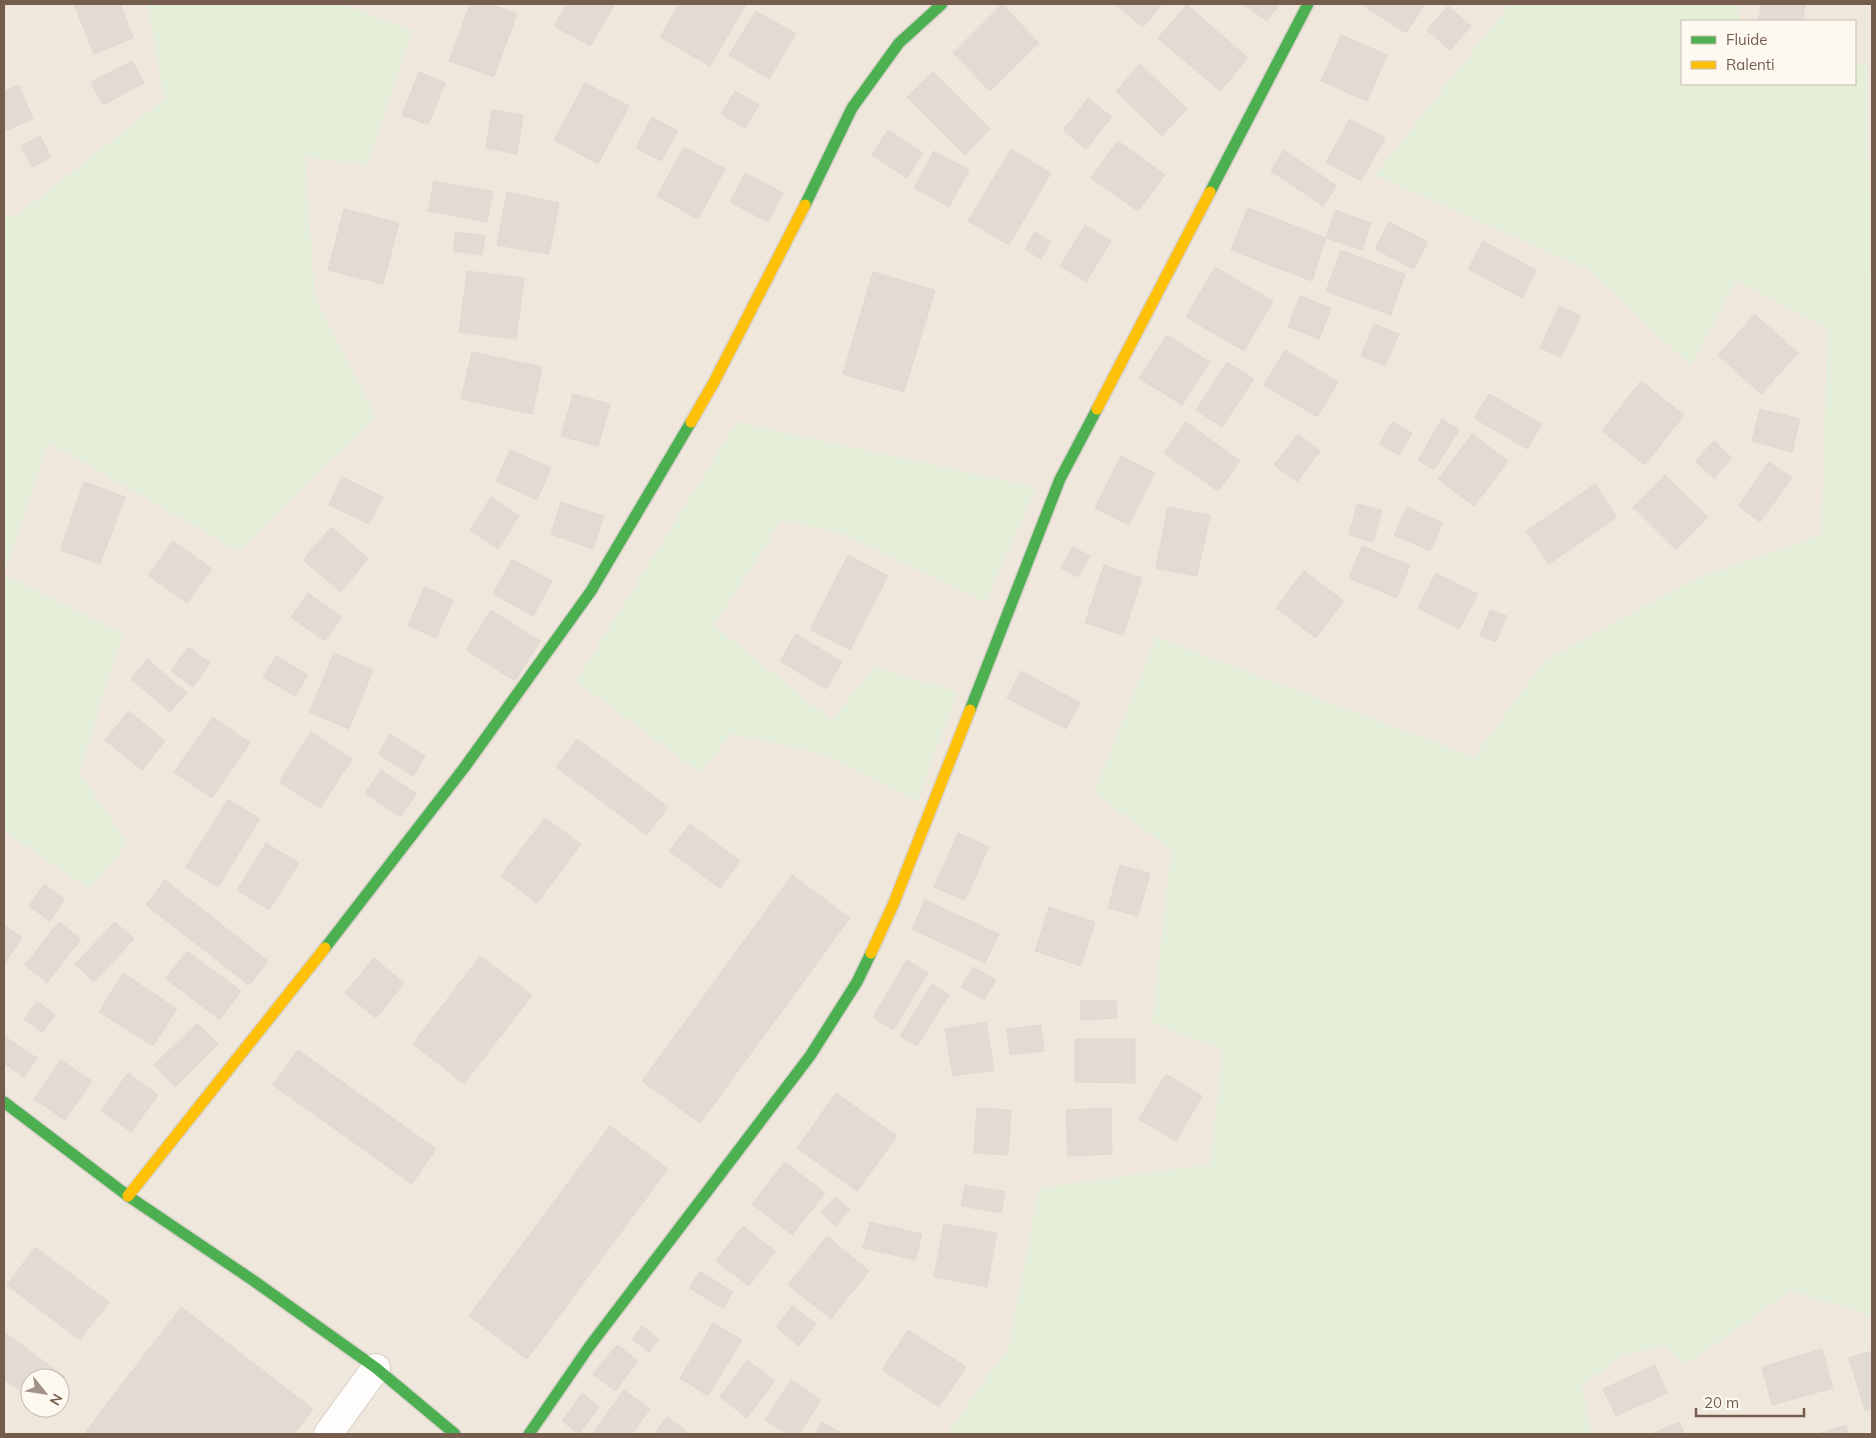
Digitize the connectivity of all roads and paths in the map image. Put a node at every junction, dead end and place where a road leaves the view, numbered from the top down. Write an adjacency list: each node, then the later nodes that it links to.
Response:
1 (942, 4): 4 (street)
2 (1308, 4): 8 (street)
3 (4, 1102): 4 (street)
4 (128, 1196): 5 (street)
5 (376, 1368): 6 (street); 7 (street)
6 (445, 1430)
7 (328, 1434)
8 (529, 1434)

